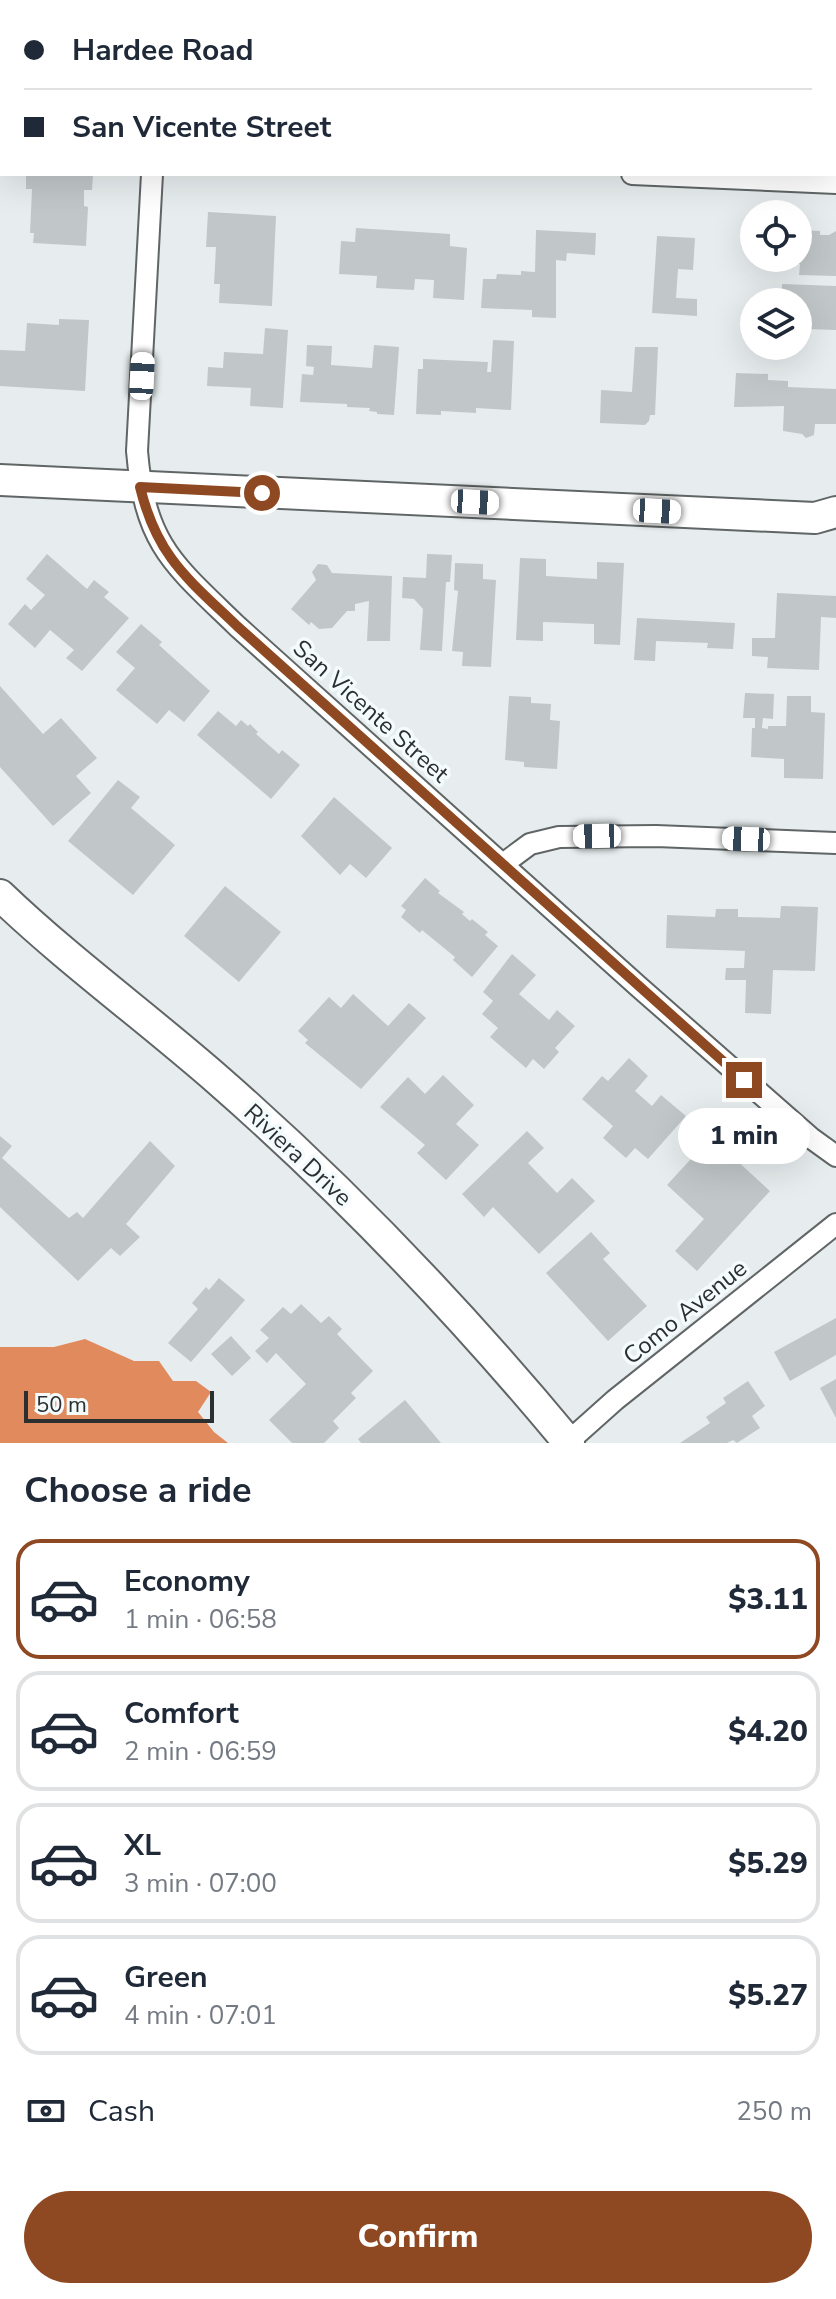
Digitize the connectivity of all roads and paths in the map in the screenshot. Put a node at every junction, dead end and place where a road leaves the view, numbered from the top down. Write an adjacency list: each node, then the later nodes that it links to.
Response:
1 (152, 176): 5 (street, San Vicente Street)
2 (677, 176): 3 (street)
3 (836, 183)
4 (0, 480): 5 (street)
5 (140, 487): 6 (street); 8 (street, San Vicente Street)
6 (829, 519)
7 (836, 843): 8 (street)
8 (503, 864): 10 (street, San Vicente Street)
9 (0, 895): 12 (street, Riviera Drive)
10 (836, 1156)
11 (836, 1224): 12 (street, Como Avenue)
12 (568, 1442)

